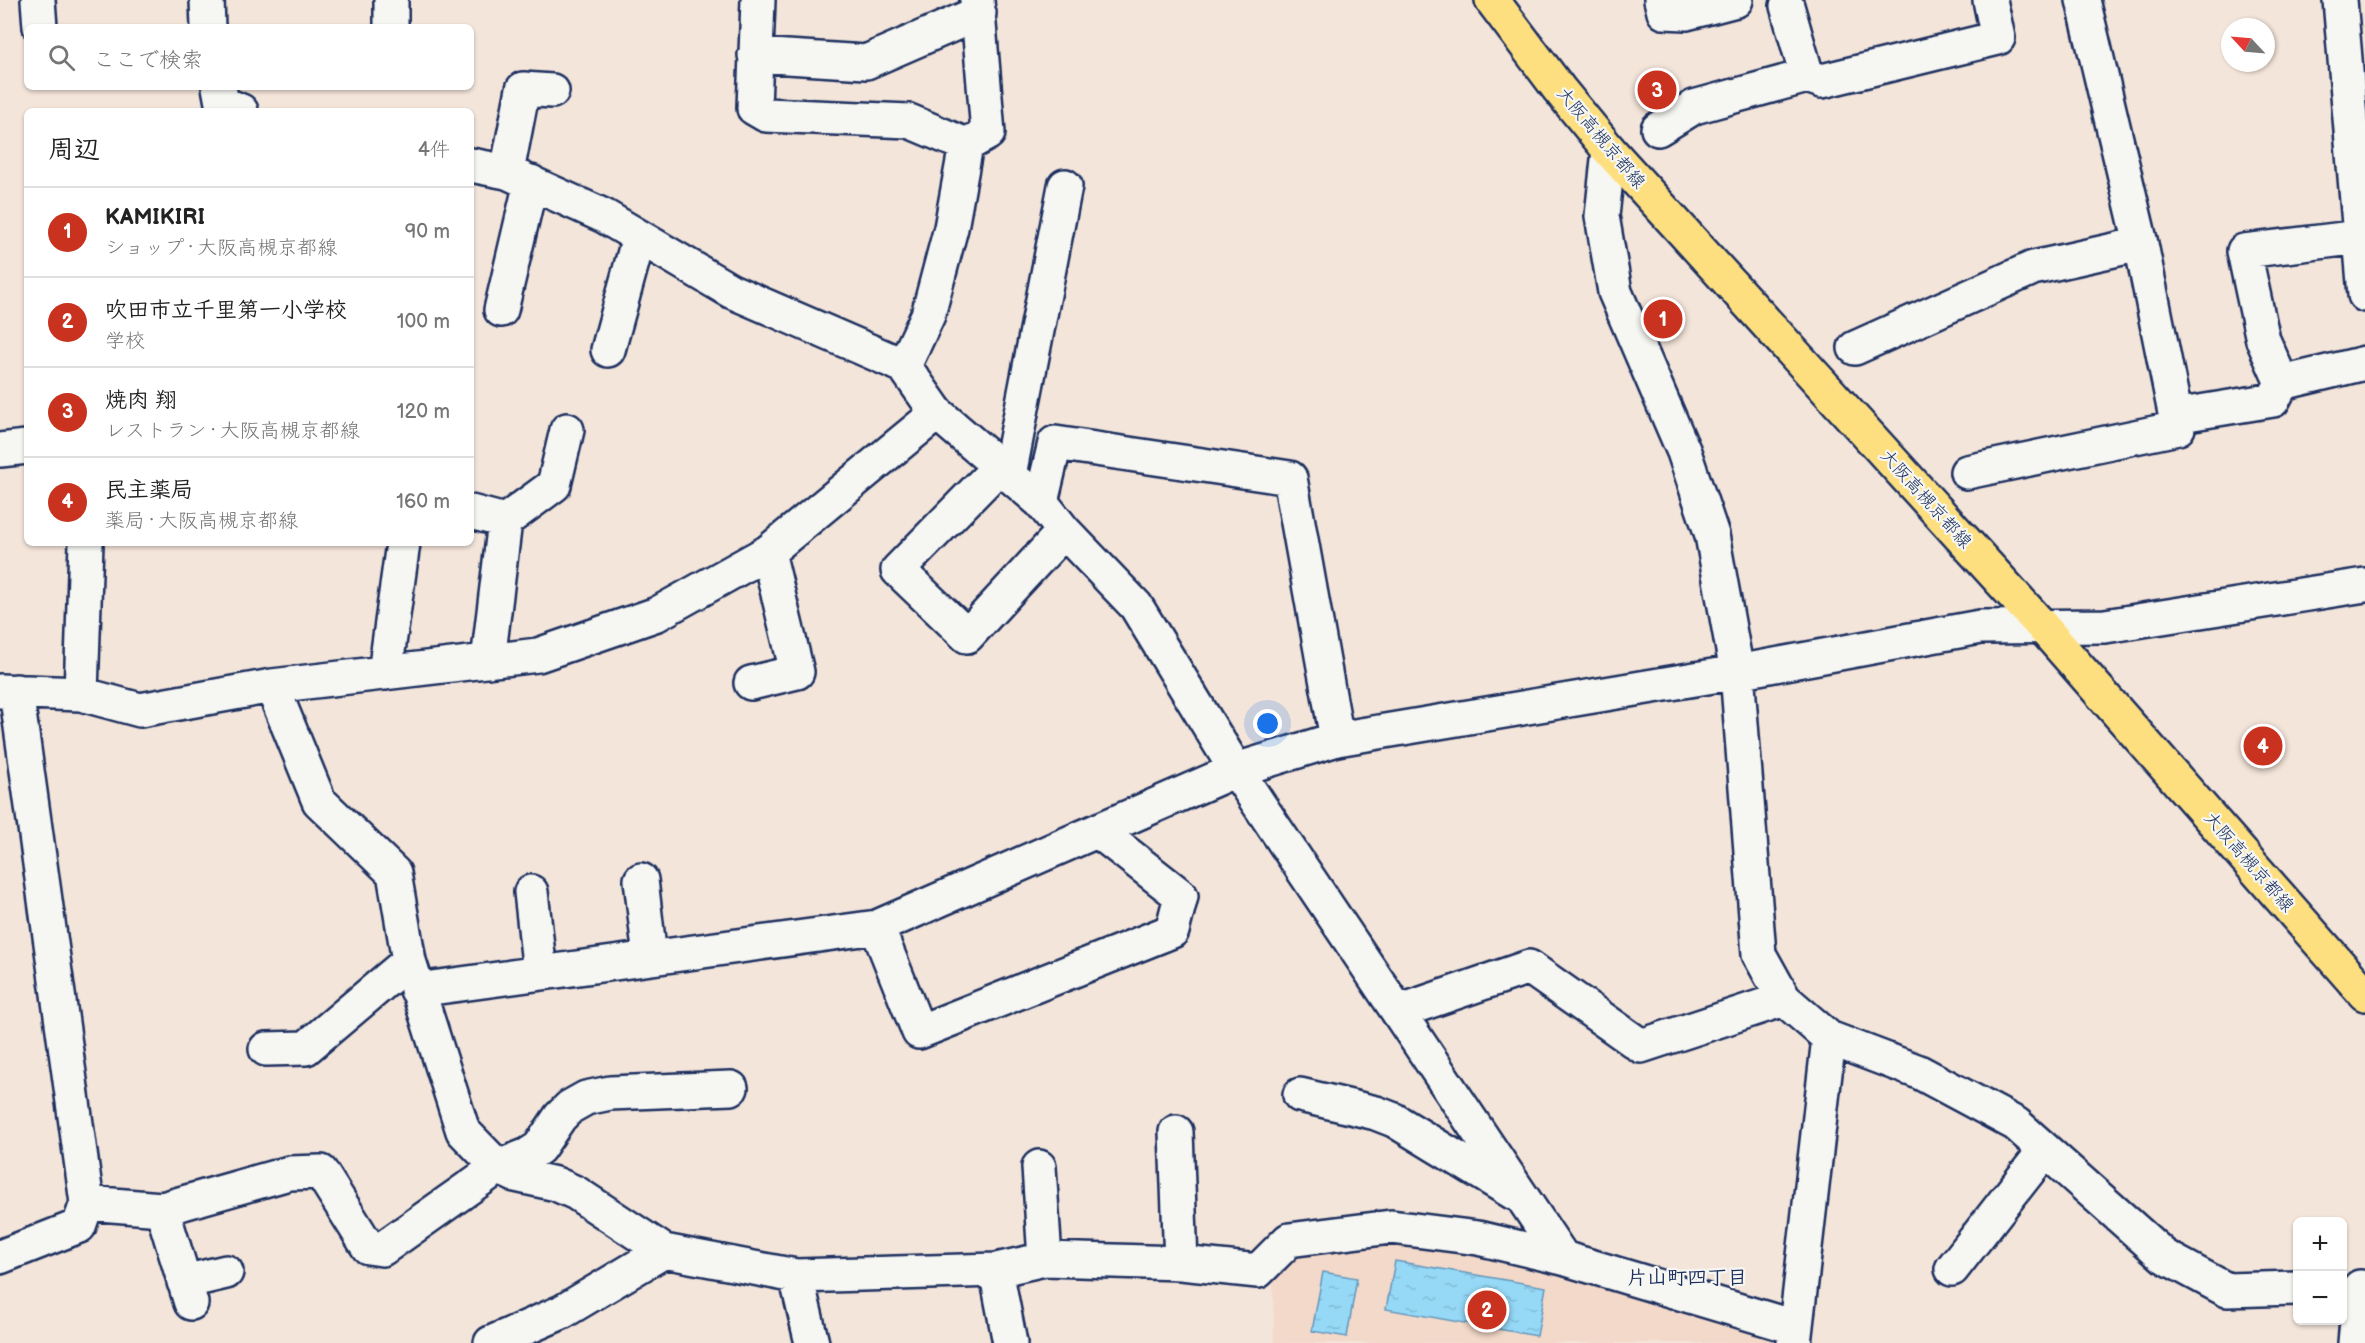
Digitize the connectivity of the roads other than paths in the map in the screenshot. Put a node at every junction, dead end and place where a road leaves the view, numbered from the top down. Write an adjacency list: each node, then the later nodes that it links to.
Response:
1 (38, 0): 12 (street)
2 (207, 0): 13 (street)
3 (758, 0): 14 (street)
4 (1492, 0): 19 (main road, 大阪高槻京都線)
5 (1661, 0): 6 (street)
6 (1736, 0)
7 (1990, 0): 15 (street)
8 (2084, 0): 25 (street)
9 (2340, 0): 24 (street)
10 (1785, 2): 15 (street)
11 (978, 7): 14 (street); 18 (street)
12 (40, 24)
13 (208, 24)
14 (755, 55): 18 (street)
15 (1807, 76): 17 (street)
16 (552, 91): 21 (street)
17 (1658, 129)
18 (966, 145): 31 (street)
19 (1609, 150): 48 (main road, 大阪高槻京都線); 50 (street)
20 (474, 166): 21 (street)
21 (519, 177): 23 (street); 27 (street)
22 (1065, 186): 38 (street)
23 (639, 237): 29 (street); 31 (street)
24 (2360, 237): 26 (street); 32 (street)
25 (2141, 244): 28 (street); 34 (street)
26 (2365, 295)
27 (501, 310)
28 (1855, 348)
29 (608, 350)
30 (2365, 363): 32 (street)
31 (904, 366): 33 (street)
32 (2282, 383): 34 (street)
33 (937, 413): 38 (street); 46 (street)
34 (2175, 416): 39 (street)
35 (567, 430): 42 (street)
36 (24, 447): 37 (street)
37 (0, 450)
38 (1004, 471): 40 (street); 43 (street)
39 (1967, 472)
40 (1041, 502): 43 (street); 56 (street)
41 (474, 513): 42 (street)
42 (505, 521): 49 (street)
43 (1064, 531): 57 (street)
44 (86, 546): 55 (street)
45 (403, 546): 51 (street)
46 (768, 552): 49 (street); 52 (street)
47 (2365, 585): 48 (street)
48 (2041, 625): 50 (street); 65 (main road, 大阪高槻京都線)
49 (488, 661): 51 (street)
50 (1737, 672): 56 (street); 66 (street)
51 (385, 673): 53 (street)
52 (751, 683)
53 (272, 686): 55 (street); 64 (street)
54 (8, 691): 55 (street); 77 (street)
55 (81, 694)
56 (1337, 739): 57 (street)
57 (1236, 770): 58 (street); 67 (street)
58 (1098, 831): 61 (street); 61 (street)
59 (641, 880): 62 (street)
60 (531, 892): 63 (street)
61 (877, 927): 62 (street)
62 (650, 958): 63 (street)
63 (540, 973): 64 (street)
64 (413, 975): 69 (street); 74 (street)
65 (2365, 994)
66 (1784, 999): 67 (street); 68 (street)
67 (1398, 1012): 76 (street)
68 (1829, 1038): 73 (street); 90 (street)
69 (266, 1049)
70 (730, 1088): 74 (street)
71 (1300, 1095): 76 (street)
72 (1176, 1132): 83 (street)
73 (2045, 1150): 84 (street); 89 (street)
74 (498, 1167): 78 (street); 79 (street)
75 (1039, 1167): 82 (street)
76 (1523, 1199): 81 (street)
77 (87, 1203): 78 (street); 80 (street)
78 (162, 1209): 86 (street)
79 (664, 1251): 87 (street); 91 (street)
80 (0, 1257)
81 (1563, 1258): 83 (street); 90 (street)
82 (1045, 1259): 83 (street); 85 (street)
83 (1180, 1263)
84 (1952, 1269)
85 (996, 1270): 87 (street); 93 (street)
86 (226, 1272)
87 (796, 1276): 92 (street)
88 (2356, 1287): 94 (street)
89 (2293, 1288)
90 (1794, 1335)
91 (491, 1343)
92 (812, 1343)
93 (1010, 1343)
94 (2355, 1343)

